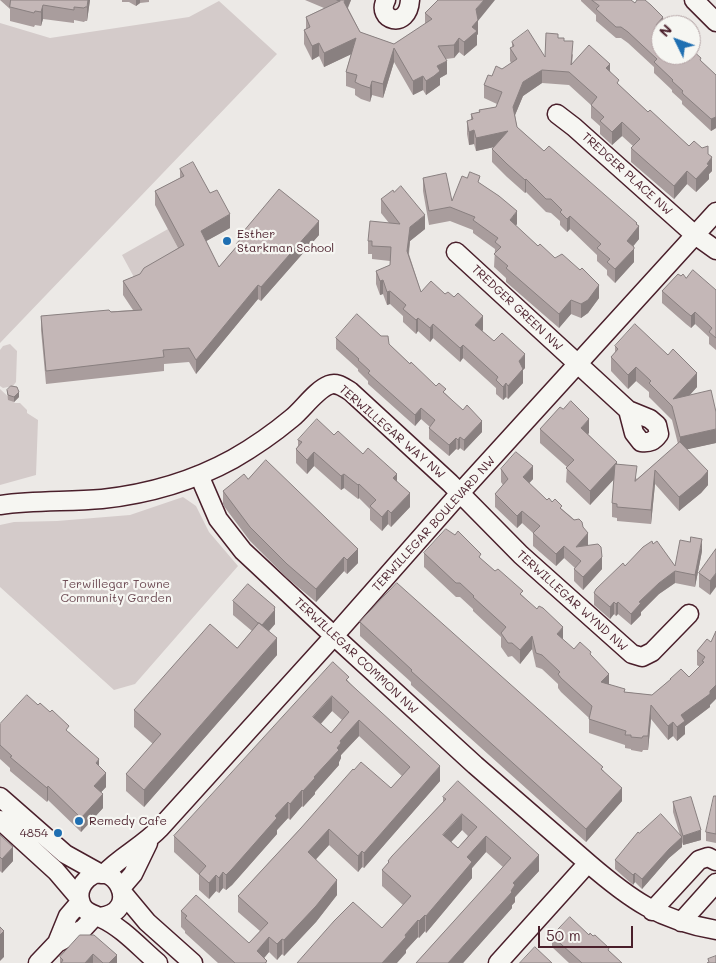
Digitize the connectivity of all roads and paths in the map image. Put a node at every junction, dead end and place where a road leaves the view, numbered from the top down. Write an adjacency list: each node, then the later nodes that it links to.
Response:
1 (386, 0): 2 (street)
2 (410, 0)
3 (694, 0): 4 (street)
4 (716, 22)
5 (557, 114): 7 (street, TREDGER PLACE NW)
6 (716, 212): 7 (street, TERWILLEGAR BOULEVARD NW)
7 (696, 235): 8 (street, TREDGER PLACE NW); 10 (street, TERWILLEGAR BOULEVARD NW)
8 (716, 250)
9 (456, 252): 10 (street, TREDGER GREEN NW)
10 (578, 364): 11 (street, TREDGER GREEN NW); 13 (street, TERWILLEGAR BOULEVARD NW)
11 (628, 410)
12 (199, 475): 13 (street, TERWILLEGAR WAY NW); 14 (street); 16 (street, TERWILLEGAR COMMON NW)
13 (460, 493): 15 (street, TERWILLEGAR WYND NW); 16 (street, TERWILLEGAR BOULEVARD NW)
14 (0, 505)
15 (689, 614)
16 (334, 636): 19 (street, TERWILLEGAR BOULEVARD NW); 21 (street, TERWILLEGAR COMMON NW)
17 (0, 797): 22 (street)
18 (0, 820): 25 (street)
19 (152, 836): 22 (street, TERWILLEGAR BOULEVARD NW); 24 (street, TERWILLEGAR BOULEVARD NW)
20 (716, 861): 26 (street)
21 (588, 863): 26 (street, TERWILLEGAR COMMON NW); 34 (street)
22 (102, 874): 24 (street); 25 (street)
23 (716, 883): 28 (street)
24 (121, 890): 27 (street); 33 (street)
25 (80, 900): 27 (street); 30 (street)
26 (652, 911): 28 (street, TERWILLEGAR COMMON NW)
27 (98, 917): 30 (street); 32 (street)
28 (681, 922): 29 (street, TERWILLEGAR COMMON NW)
29 (716, 930)
30 (56, 943): 31 (street)
31 (38, 963)
32 (158, 963)
33 (193, 963)
34 (498, 963)

